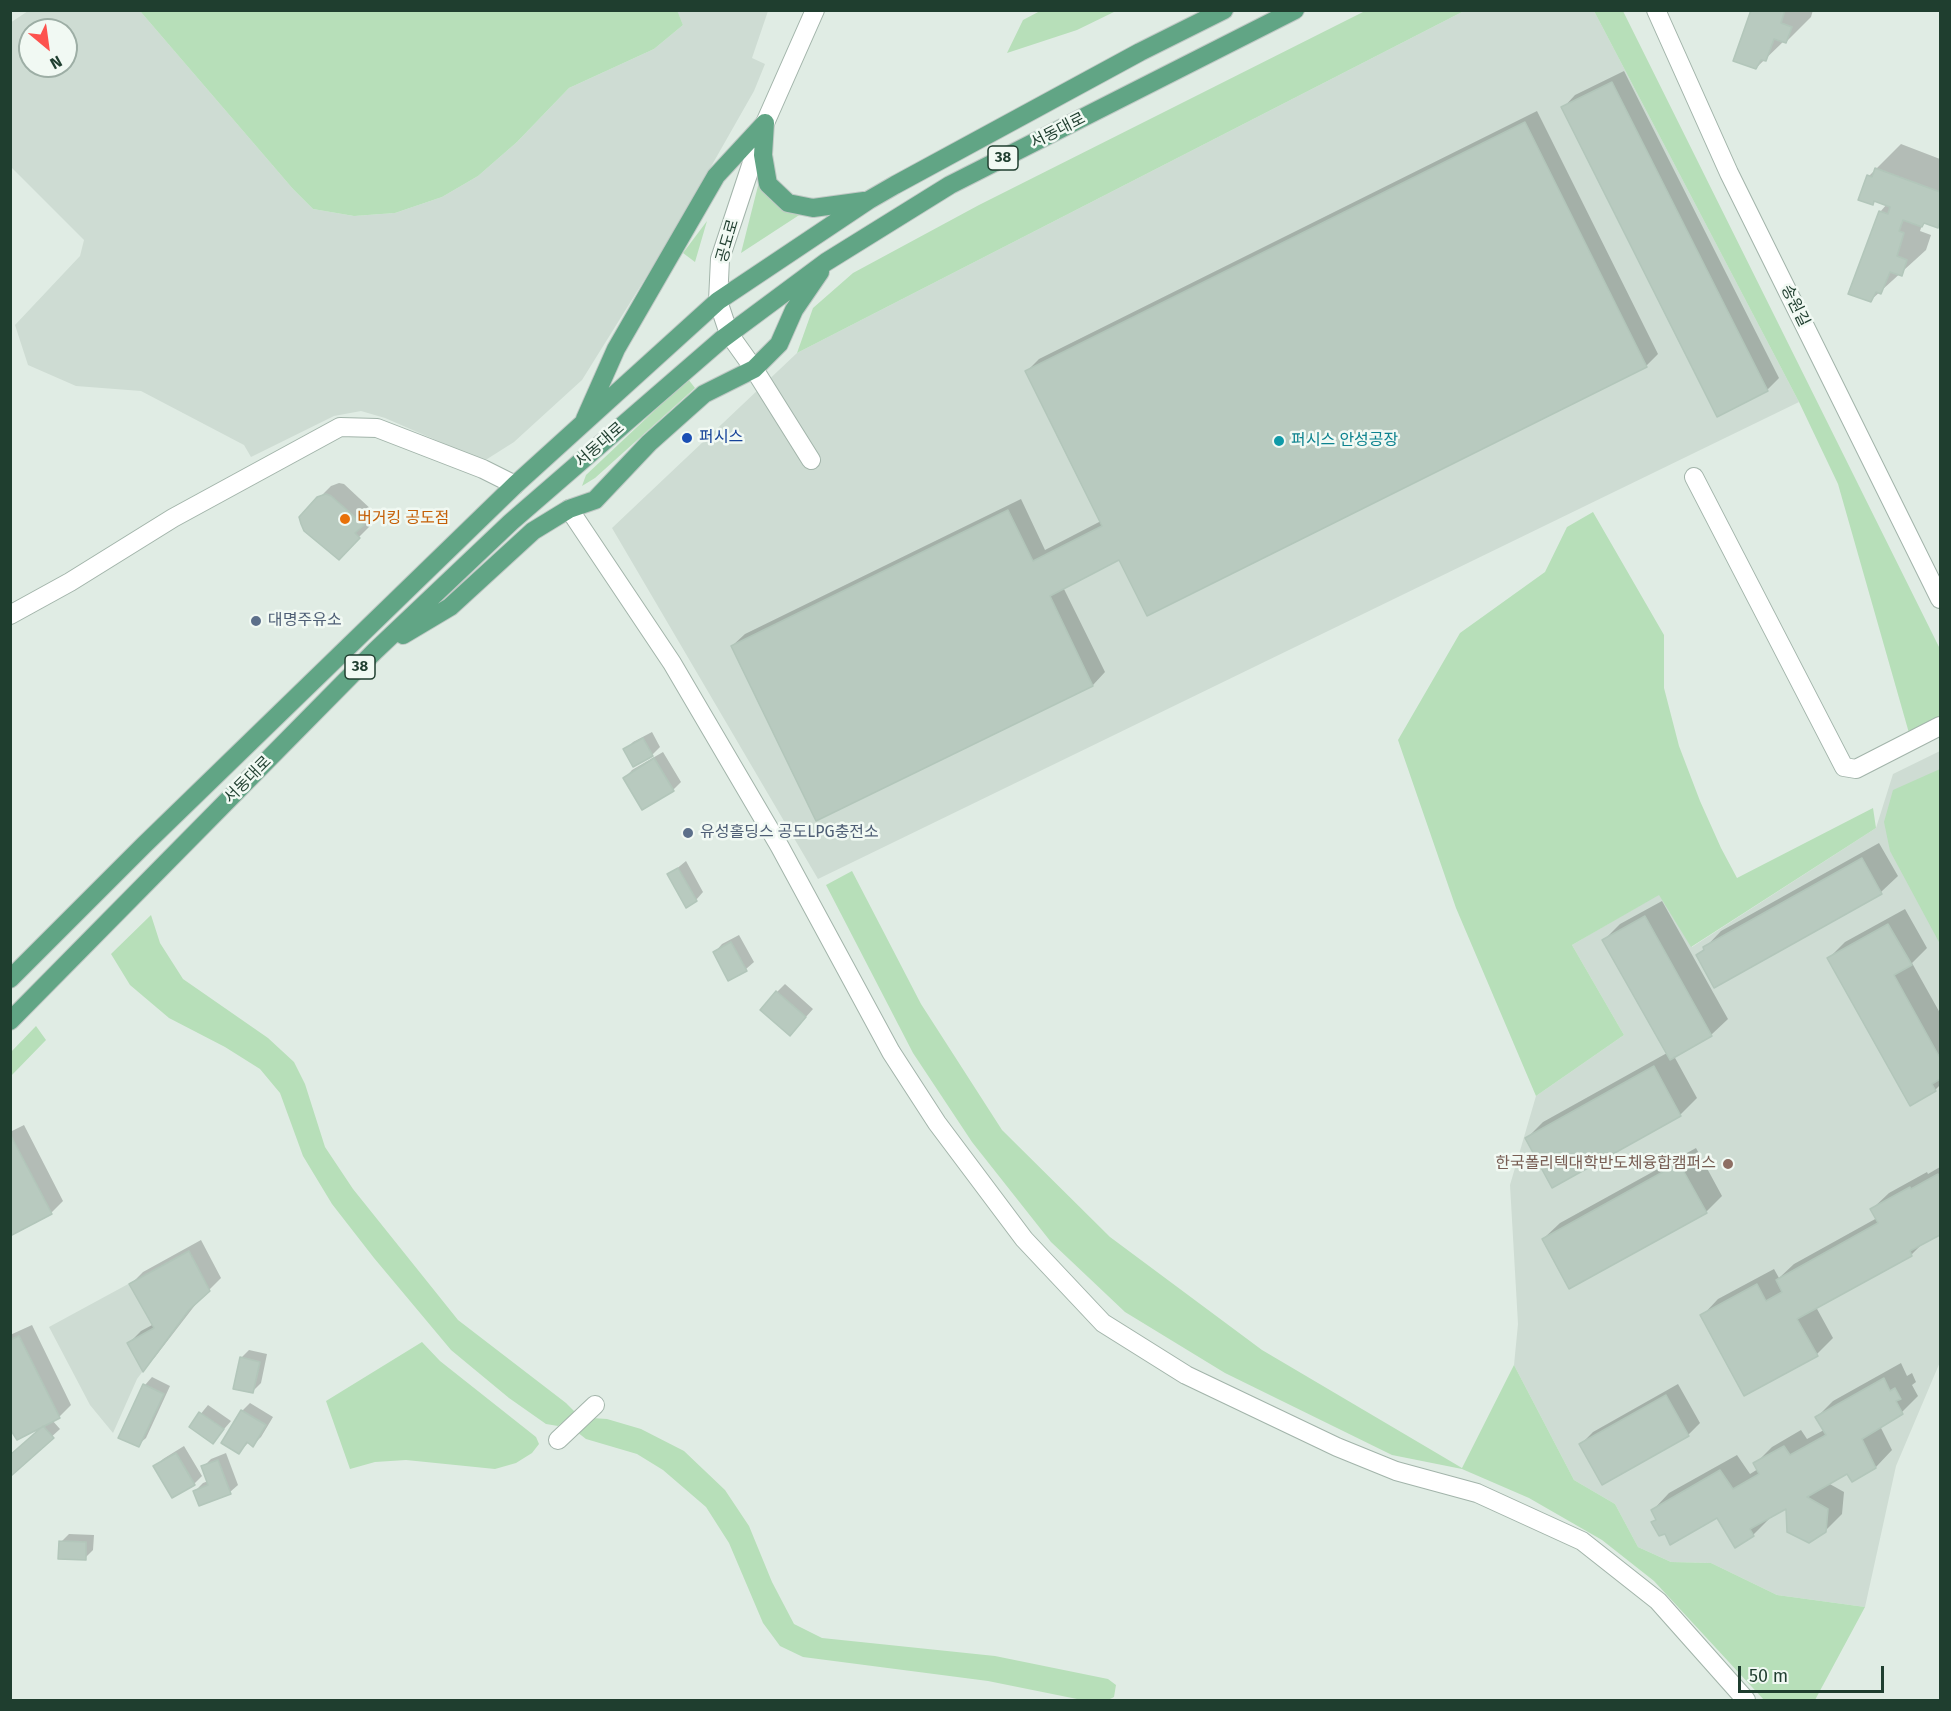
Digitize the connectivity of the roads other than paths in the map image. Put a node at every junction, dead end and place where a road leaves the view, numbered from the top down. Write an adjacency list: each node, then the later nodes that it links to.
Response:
1 (815, 10): 5 (street, 공도로)
2 (1224, 10): 6 (main road, 서동대로 / 38)
3 (1295, 10): 7 (main road, 서동대로 / 38)
4 (1656, 10): 16 (street, 송원길)
5 (765, 123): 6 (main road); 8 (street, 공도로); 11 (main road)
6 (869, 200): 8 (main road, 서동대로 / 38)
7 (826, 262): 9 (main road, 서동대로 / 38); 10 (main road)
8 (718, 301): 9 (street, 공도로); 11 (main road, 서동대로 / 38)
9 (729, 334): 10 (street, 공도로); 18 (main road, 서동대로 / 38)
10 (754, 369): 12 (street, 공도로); 15 (main road)
11 (582, 425): 14 (main road, 서동대로 / 38)
12 (812, 460)
13 (1694, 477): 19 (street)
14 (514, 485): 17 (street); 20 (main road, 서동대로 / 38)
15 (569, 509): 18 (main road); 24 (street)
16 (1941, 599)
17 (10, 615)
18 (375, 651): 21 (main road, 서동대로 / 38)
19 (1941, 726)
20 (10, 979)
21 (10, 1021)
22 (595, 1405): 23 (street)
23 (558, 1440)
24 (1746, 1701)

